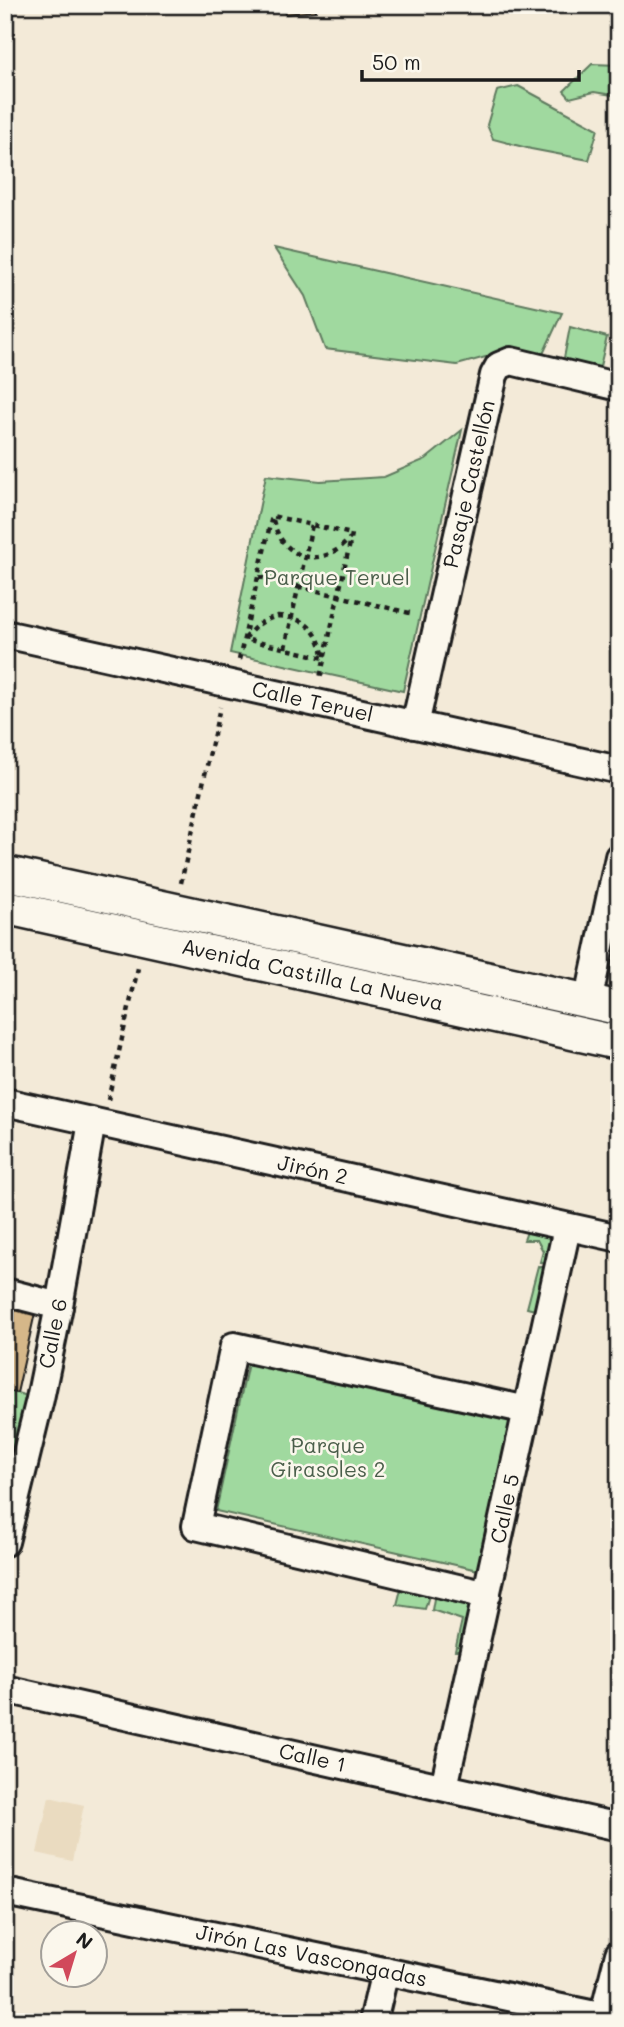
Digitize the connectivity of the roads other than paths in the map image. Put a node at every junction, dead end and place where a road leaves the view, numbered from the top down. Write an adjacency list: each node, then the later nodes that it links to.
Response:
1 (619, 387): 3 (street, Pasaje Castellón)
2 (5, 634): 3 (street, Calle Teruel)
3 (415, 725): 4 (street, Calle Teruel)
4 (619, 770)
5 (619, 857): 8 (street)
6 (5, 873): 8 (street, Avenida Castilla La Nueva)
7 (5, 906): 9 (street, Avenida Castilla La Nueva)
8 (604, 1005)
9 (619, 1043)
10 (5, 1102): 11 (street, Jirón 2)
11 (97, 1124): 12 (street, Jirón 2); 15 (street, Calle 6)
12 (567, 1228): 13 (street, Jirón 2); 16 (street, Calle 5)
13 (619, 1238)
14 (5, 1292): 15 (street)
15 (59, 1306): 17 (street, Calle 6)
16 (527, 1410): 18 (street, Calle 5); 18 (street)
17 (5, 1542)
18 (487, 1595): 20 (street, Calle 5)
19 (5, 1689): 20 (street, Calle 1)
20 (444, 1787): 21 (street, Calle 1)
21 (619, 1827)
22 (5, 1892): 24 (street, Jirón Las Vascongadas)
23 (619, 1954): 25 (street)
24 (386, 1971): 25 (street, Jirón Las Vascongadas); 26 (street)
25 (608, 2019)
26 (373, 2022)

